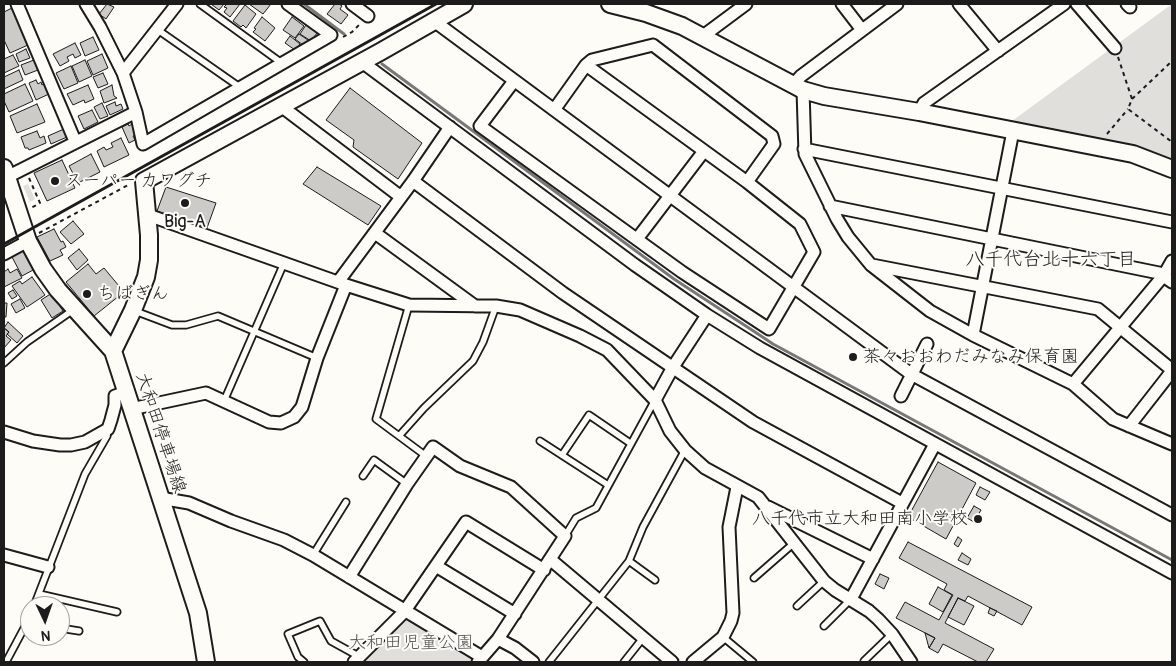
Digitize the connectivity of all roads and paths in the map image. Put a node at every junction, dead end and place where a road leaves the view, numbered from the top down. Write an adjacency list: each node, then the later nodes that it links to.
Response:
1 (17, 4): 41 (street)
2 (86, 4): 28 (street)
3 (177, 4): 17 (street)
4 (200, 4): 26 (lane)
5 (288, 4): 26 (street)
6 (352, 4): 15 (street)
7 (464, 4): 16 (street)
8 (610, 4): 20 (street)
9 (746, 4): 20 (street)
10 (842, 4): 18 (street)
11 (897, 4): 18 (street)
12 (959, 4): 23 (street)
13 (1064, 4): 23 (street)
14 (1077, 4): 22 (street)
15 (368, 16)
16 (434, 21): 25 (street); 29 (street)
17 (158, 30): 28 (street); 30 (lane)
18 (862, 30): 31 (street)
19 (352, 32): 21 (path)
20 (702, 36): 31 (street)
21 (340, 39)
22 (1115, 48): 32 (path)
23 (998, 51): 37 (street)
24 (1172, 61): 32 (path)
25 (362, 62): 33 (street); 38 (street)
26 (283, 64): 30 (street)
27 (586, 65): 35 (street); 44 (street); 49 (street)
28 (123, 73): 36 (street)
29 (514, 81): 35 (street); 60 (street)
30 (241, 88): 36 (street)
31 (798, 88): 37 (street); 43 (street)
32 (1132, 99): 34 (path)
33 (281, 106): 52 (street); 55 (street)
34 (1128, 109): 40 (path); 42 (path)
35 (554, 110): 51 (street)
36 (136, 112): 41 (street)
37 (919, 112): 39 (street)
38 (450, 127): 47 (street); 74 (street)
39 (1013, 131): 45 (street); 50 (street)
40 (1106, 135)
41 (75, 141): 46 (street)
42 (1172, 142)
43 (804, 149): 50 (street); 53 (street)
44 (704, 151): 49 (street); 51 (street)
45 (1172, 169)
46 (11, 175): 54 (path); 59 (street, 大和田停車場線)
47 (413, 181): 52 (street); 82 (street)
48 (134, 182): 59 (path)
49 (747, 182): 68 (street)
50 (1001, 189): 56 (street); 58 (street)
51 (670, 196): 60 (street); 68 (street)
52 (401, 197): 57 (street)
53 (830, 206): 58 (street); 64 (street)
54 (28, 210)
55 (148, 215): 63 (street); 73 (street)
56 (1172, 222)
57 (375, 233): 66 (street); 70 (street)
58 (992, 238): 65 (street); 67 (street)
59 (30, 239): 61 (street); 72 (street, 大和田停車場線)
60 (637, 240): 68 (street)
61 (4, 254)
62 (1172, 261): 65 (street)
63 (284, 262): 66 (street); 76 (lane)
64 (871, 265): 67 (street); 77 (street)
65 (1168, 279): 75 (street)
66 (342, 284): 69 (street); 80 (street)
67 (982, 287): 75 (street); 77 (street)
68 (794, 288): 84 (street)
69 (409, 305): 70 (street); 94 (lane)
70 (475, 306): 71 (street)
71 (496, 306): 88 (street); 94 (lane)
72 (75, 309): 79 (street, 大和田停車場線); 81 (lane)
73 (133, 310): 76 (lane); 79 (street)
74 (707, 315): 82 (street); 97 (street)
75 (1120, 327): 83 (street); 85 (street)
76 (253, 332): 80 (lane); 89 (lane)
77 (972, 335): 85 (street)
78 (927, 344): 84 (street)
79 (113, 351): 86 (street, 大和田停車場線)
80 (317, 358): 89 (street)
81 (4, 363)
82 (673, 367): 88 (street); 108 (street)
83 (1172, 370): 91 (street)
84 (911, 374): 87 (street); 110 (street)
85 (1073, 384): 91 (street)
86 (126, 392): 90 (street, 大和田停車場線); 92 (street)
87 (900, 396)
88 (654, 400): 96 (lane); 99 (street)
89 (224, 401): 90 (street)
90 (130, 409): 106 (street, 大和田停車場線)
91 (1130, 426): 98 (street)
92 (108, 429): 93 (street); 119 (lane)
93 (4, 432)
94 (399, 436): 101 (lane)
95 (540, 441): 100 (lane)
96 (630, 443): 100 (lane); 104 (lane)
97 (935, 444): 108 (street); 120 (street)
98 (1172, 444)
99 (684, 450): 105 (street); 116 (lane)
100 (562, 455): 104 (lane)
101 (426, 456): 103 (street); 111 (street)
102 (363, 476): 103 (lane)
103 (407, 484): 121 (street)
104 (608, 485): 111 (lane)
105 (737, 487): 109 (street); 137 (street)
106 (160, 498): 114 (street); 144 (street, 大和田停車場線)
107 (346, 502): 114 (lane)
108 (902, 503): 115 (street)
109 (764, 505): 112 (street); 115 (street)
110 (1172, 515)
111 (564, 536): 117 (street)
112 (794, 543): 122 (lane); 124 (street)
113 (4, 555): 119 (street)
114 (313, 555): 121 (street)
115 (873, 559): 126 (street)
116 (629, 561): 123 (lane); 127 (lane)
117 (547, 565): 118 (street); 127 (street); 131 (street)
118 (436, 566): 130 (street); 131 (street)
119 (48, 567): 125 (lane)
120 (1172, 574)
121 (349, 577): 130 (street)
122 (754, 578)
123 (655, 580)
124 (824, 580): 126 (street); 128 (lane)
125 (39, 594): 129 (lane)
126 (851, 599): 132 (lane); 135 (street)
127 (599, 600): 138 (street); 147 (lane)
128 (797, 606)
129 (117, 612)
130 (404, 612): 140 (street); 141 (street)
131 (515, 614): 139 (street)
132 (824, 626)
133 (70, 630): 134 (lane)
134 (79, 632)
135 (892, 634): 142 (lane); 152 (street)
136 (20, 637): 143 (lane)
137 (723, 637): 150 (street); 151 (lane)
138 (643, 638): 148 (lane); 149 (street)
139 (498, 639): 141 (street); 146 (street)
140 (357, 660): 145 (lane)
141 (480, 660)
142 (864, 661)
143 (6, 662)
144 (206, 662)
145 (304, 662)
146 (533, 662)
147 (549, 662)
148 (624, 662)
149 (672, 662)
150 (693, 662)
151 (753, 662)
152 (911, 662)

